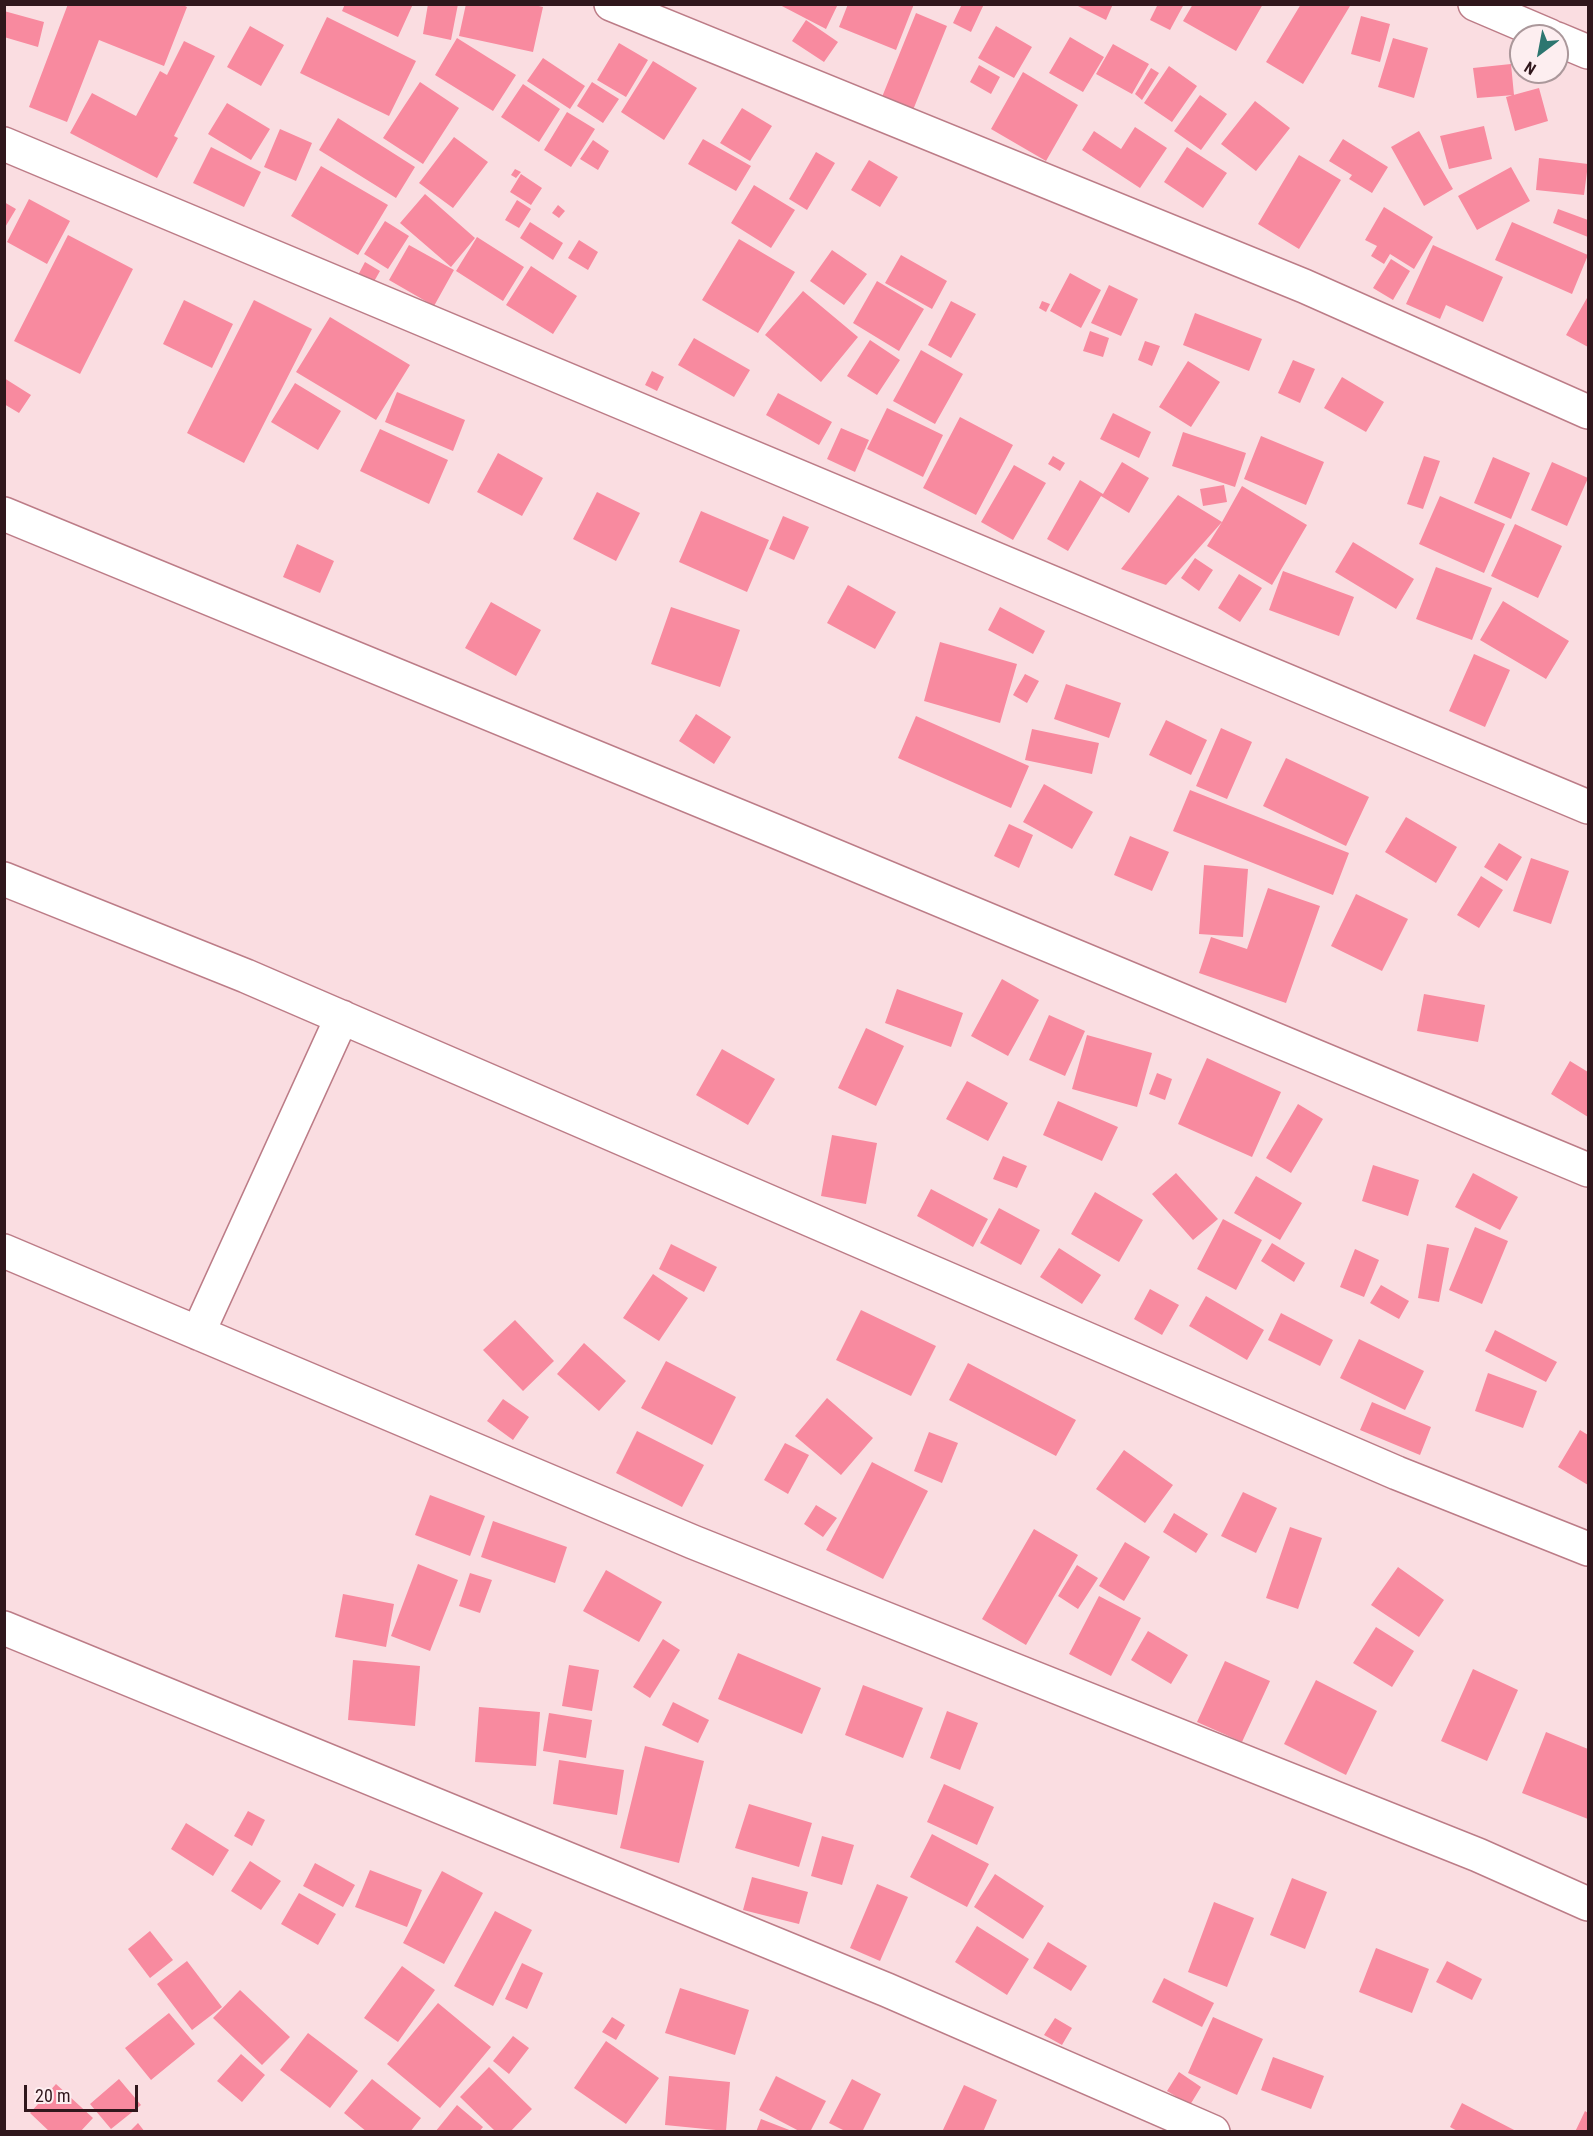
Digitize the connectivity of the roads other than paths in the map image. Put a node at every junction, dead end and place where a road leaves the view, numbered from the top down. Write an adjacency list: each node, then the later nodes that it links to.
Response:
1 (611, 4): 7 (street)
2 (1475, 4): 3 (street)
3 (1522, 24)
4 (1569, 44): 5 (street)
5 (1588, 52)
6 (4, 144): 9 (street)
7 (1588, 412)
8 (4, 514): 12 (street)
9 (1588, 807)
10 (4, 879): 11 (street)
11 (342, 1017): 14 (street); 15 (street)
12 (1588, 1170)
13 (4, 1251): 14 (street)
14 (198, 1333): 17 (street)
15 (1588, 1549)
16 (4, 1628): 18 (street)
17 (1588, 1904)
18 (1213, 2132)

